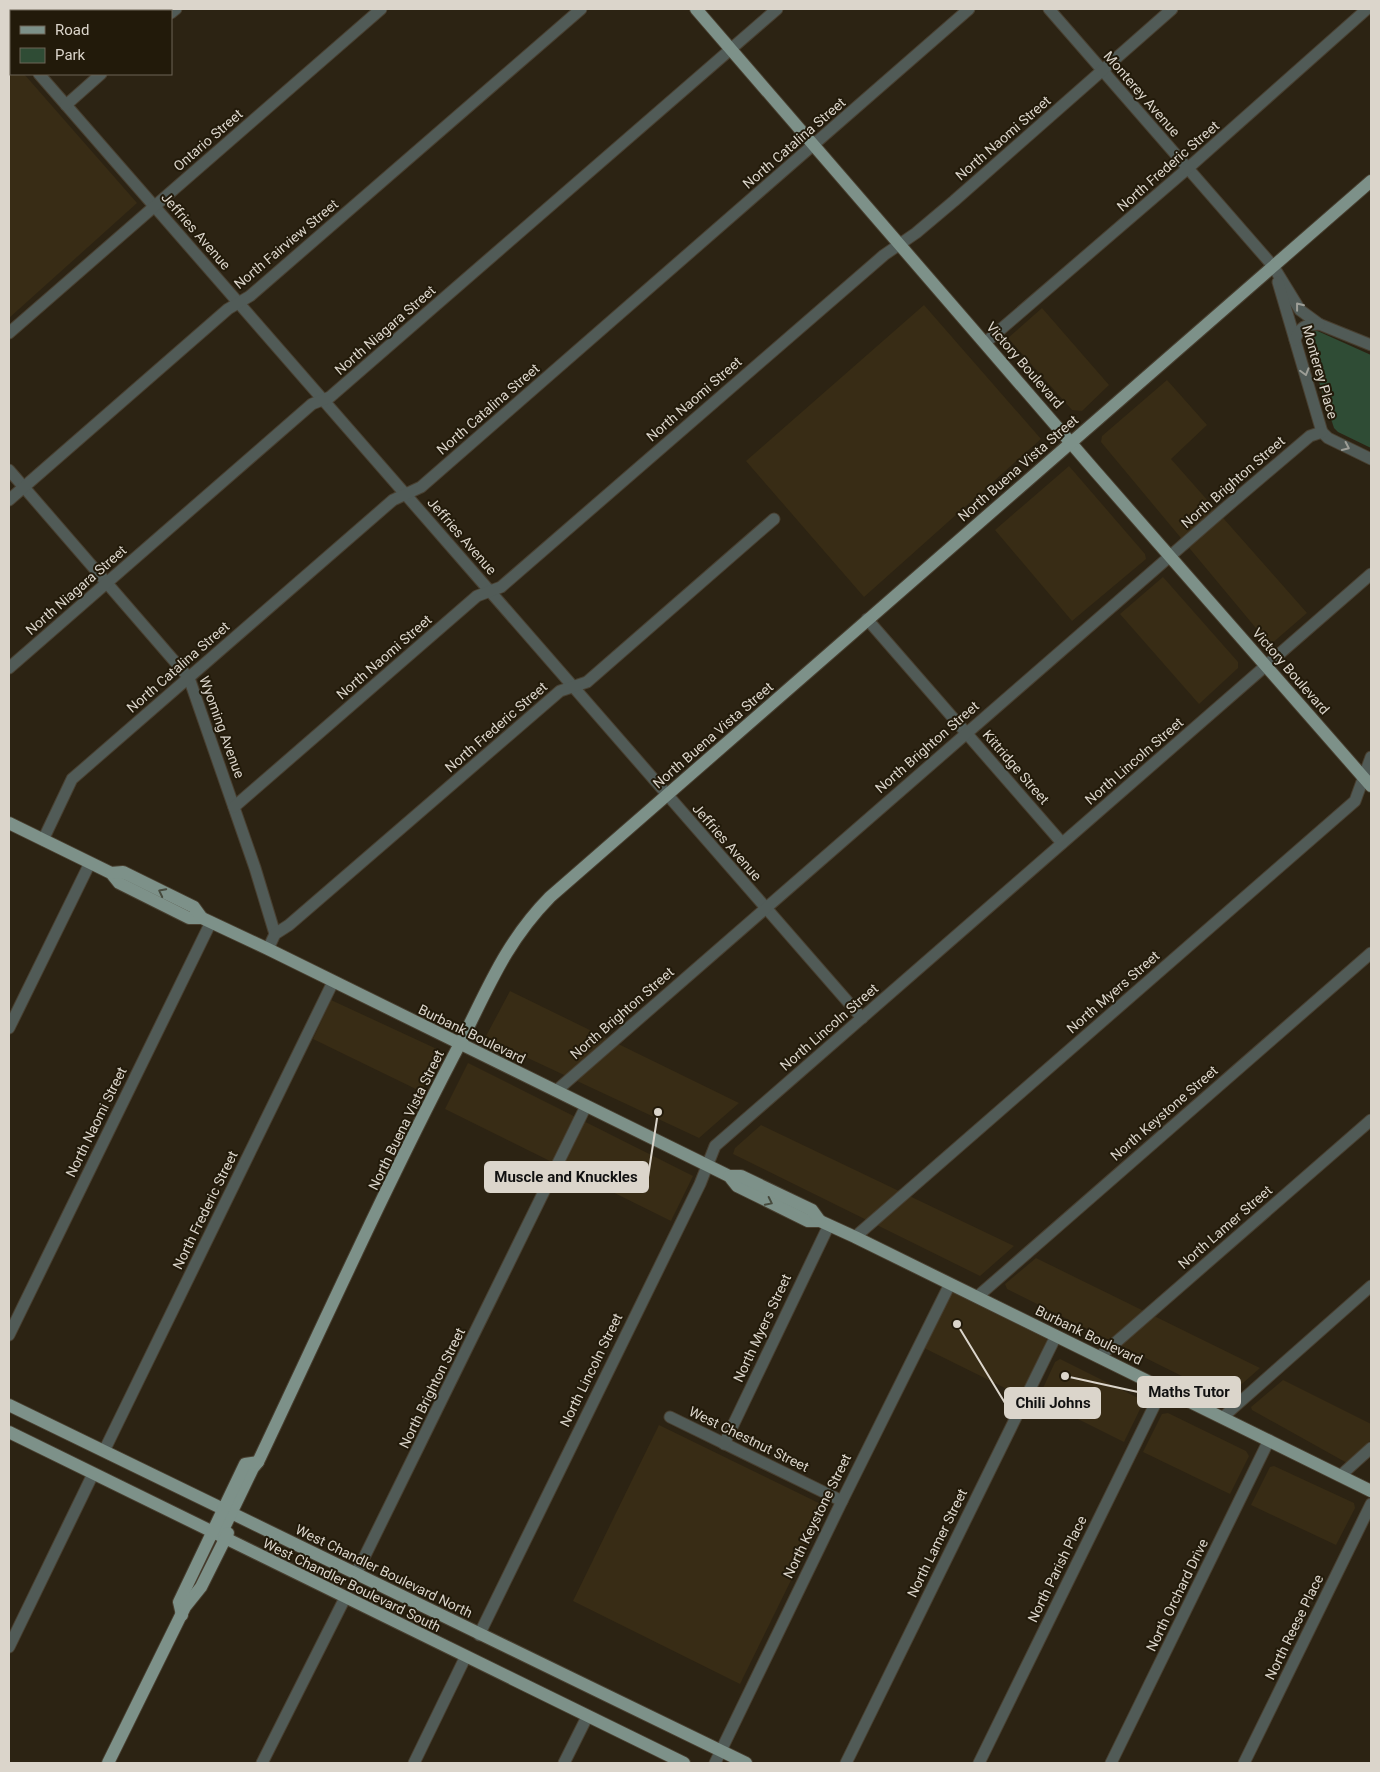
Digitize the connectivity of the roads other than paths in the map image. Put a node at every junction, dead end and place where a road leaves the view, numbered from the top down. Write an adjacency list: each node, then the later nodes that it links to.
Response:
1 (381, 9): 17 (street, Ontario Street)
2 (581, 9): 20 (street, North Fairview Street)
3 (696, 9): 9 (main road, Victory Boulevard)
4 (777, 9): 9 (street, North Niagara Street)
5 (969, 9): 14 (street, North Catalina Street)
6 (1049, 9): 10 (street, Monterey Avenue)
7 (1172, 9): 10 (street, North Naomi Street)
8 (1367, 9): 15 (street, North Frederic Street)
9 (731, 49): 14 (main road, Victory Boulevard); 26 (street, North Niagara Street)
10 (1103, 71): 15 (street, Monterey Avenue); 18 (street, North Naomi Street)
11 (40, 75): 13 (street, Jeffries Avenue)
12 (100, 75): 13 (street)
13 (66, 105): 17 (street, Jeffries Avenue)
14 (814, 145): 18 (main road, Victory Boulevard); 32 (street, North Catalina Street)
15 (1187, 169): 19 (street, Monterey Avenue); 24 (street, North Frederic Street)
16 (1371, 181): 19 (main road, North Buena Vista Street)
17 (154, 206): 20 (street, Jeffries Avenue); 22 (street, Ontario Street)
18 (901, 244): 24 (main road, Victory Boulevard); 38 (street, North Naomi Street)
19 (1273, 266): 21 (street, one-way to 19); 23 (street, Monterey Place); 28 (main road, North Buena Vista Street)
20 (239, 303): 26 (street, Jeffries Avenue); 31 (street, North Fairview Street)
21 (1319, 324): 23 (street); 25 (street)
22 (9, 333)
23 (1295, 340): 27 (street, Monterey Place, one-way to 27)
24 (986, 342): 28 (main road, Victory Boulevard)
25 (1371, 345)
26 (322, 400): 32 (street, Jeffries Avenue); 37 (street, North Niagara Street)
27 (1322, 432): 29 (street, Monterey Place, one-way to 29); 35 (street, North Brighton Street)
28 (1071, 442): 35 (main road, Victory Boulevard); 39 (main road, North Buena Vista Street)
29 (1371, 459)
30 (9, 470): 31 (street, Wyoming Avenue)
31 (24, 487): 33 (street, North Fairview Street); 37 (street, Wyoming Avenue)
32 (405, 494): 38 (street, Jeffries Avenue); 42 (street, North Catalina Street)
33 (9, 500)
34 (774, 519): 43 (street, North Frederic Street)
35 (1170, 557): 40 (main road, Victory Boulevard); 44 (street, North Brighton Street)
36 (1371, 574): 40 (street, North Lincoln Street)
37 (106, 583): 41 (street, North Niagara Street); 42 (street, Wyoming Avenue)
38 (490, 592): 43 (street, Jeffries Avenue); 48 (street, North Naomi Street)
39 (868, 620): 44 (street, Kittridge Street); 47 (main road, North Buena Vista Street)
40 (1267, 666): 46 (main road, Victory Boulevard); 51 (street, North Lincoln Street)
41 (9, 668)
42 (189, 678): 48 (street, Wyoming Avenue); 50 (street, North Catalina Street)
43 (574, 687): 47 (street, Jeffries Avenue); 55 (street, North Frederic Street)
44 (967, 733): 51 (street, Kittridge Street); 53 (street, North Brighton Street)
45 (1371, 757): 46 (street, North Myers Street)
46 (1367, 781): 67 (street, North Myers Street)
47 (666, 794): 53 (street, Jeffries Avenue); 61 (main road, North Buena Vista Street)
48 (234, 807): 55 (street, Wyoming Avenue)
49 (9, 823): 50 (main road, Burbank Boulevard)
50 (43, 840): 52 (main road, Burbank Boulevard)
51 (1062, 843): 59 (street, North Lincoln Street)
52 (90, 863): 54 (main road, Burbank Boulevard); 60 (street)
53 (766, 908): 59 (street, Jeffries Avenue); 62 (street, North Brighton Street)
54 (206, 920): 56 (main road, Burbank Boulevard); 71 (street, North Naomi Street)
55 (275, 934): 56 (street, North Frederic Street)
56 (268, 949): 58 (main road, Burbank Boulevard)
57 (1371, 953): 70 (street, North Keystone Street)
58 (333, 982): 61 (main road, Burbank Boulevard); 82 (street, North Frederic Street)
59 (862, 1018): 65 (street, North Lincoln Street)
60 (9, 1028)
61 (460, 1044): 62 (main road, Burbank Boulevard); 88 (main road, North Buena Vista Street)
62 (556, 1091): 63 (main road, Burbank Boulevard)
63 (586, 1106): 65 (main road, Burbank Boulevard); 90 (street, North Brighton Street)
64 (1371, 1120): 73 (street, North Lamer Street)
65 (707, 1166): 66 (main road, Burbank Boulevard); 92 (street, North Lincoln Street)
66 (824, 1223): 67 (main road, Burbank Boulevard); 80 (street, North Myers Street)
67 (855, 1237): 68 (main road, Burbank Boulevard)
68 (950, 1284): 70 (main road, Burbank Boulevard); 86 (street, North Keystone Street)
69 (1371, 1286): 77 (street)
70 (977, 1297): 72 (main road, Burbank Boulevard)
71 (9, 1335)
72 (1056, 1336): 73 (main road, Burbank Boulevard); 103 (street, North Lamer Street)
73 (1099, 1357): 74 (main road, Burbank Boulevard)
74 (1163, 1388): 77 (main road, Burbank Boulevard); 104 (street, North Parish Place)
75 (9, 1405): 82 (main road, West Chandler Boulevard North)
76 (670, 1417): 80 (street, West Chestnut Street)
77 (1223, 1417): 79 (main road, Burbank Boulevard)
78 (9, 1432): 83 (main road, West Chandler Boulevard South)
79 (1269, 1440): 84 (main road, Burbank Boulevard); 105 (street, North Orchard Drive)
80 (724, 1444): 86 (street, West Chestnut Street)
81 (1371, 1448): 84 (street)
82 (104, 1452): 88 (main road, West Chandler Boulevard North)
83 (93, 1474): 89 (main road, West Chandler Boulevard South); 93 (street)
84 (1340, 1476): 85 (main road, Burbank Boulevard)
85 (1371, 1491)
86 (842, 1500): 96 (street, North Keystone Street)
87 (1371, 1504): 106 (street, North Reese Place)
88 (231, 1512): 89 (main road, North Buena Vista Street); 90 (main road, West Chandler Boulevard North)
89 (218, 1536): 91 (main road, West Chandler Boulevard South); 97 (main road, North Buena Vista Street)
90 (356, 1574): 92 (main road, West Chandler Boulevard North)
91 (344, 1598): 94 (main road, West Chandler Boulevard South); 98 (street)
92 (479, 1634): 96 (main road, West Chandler Boulevard North)
93 (9, 1647)
94 (466, 1656): 95 (main road, West Chandler Boulevard South); 99 (street)
95 (587, 1717): 100 (street); 101 (main road, West Chandler Boulevard South)
96 (718, 1757): 102 (main road, West Chandler Boulevard North)
97 (108, 1763)
98 (262, 1763)
99 (414, 1763)
100 (564, 1763)
101 (684, 1763)
102 (746, 1763)
103 (846, 1763)
104 (979, 1763)
105 (1111, 1763)
106 (1244, 1763)

